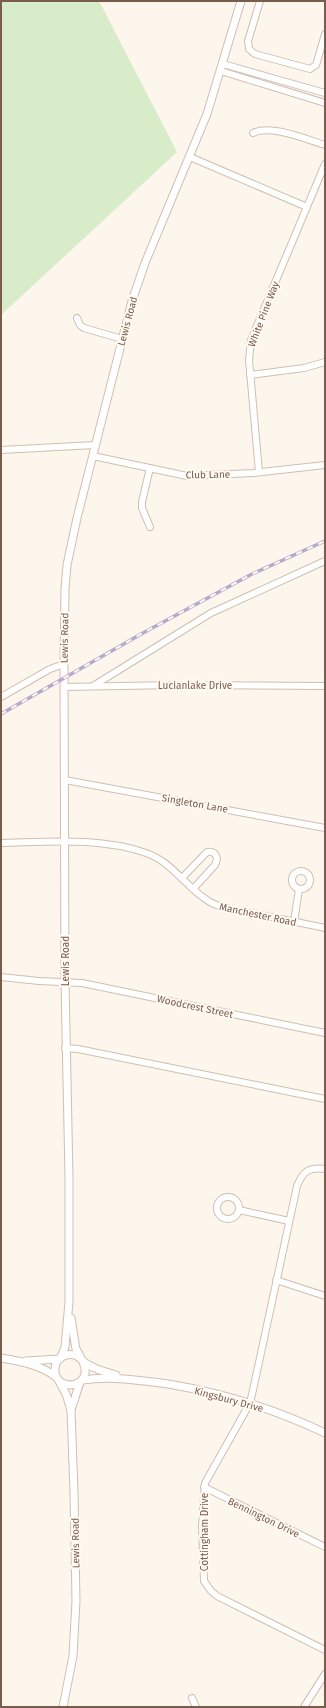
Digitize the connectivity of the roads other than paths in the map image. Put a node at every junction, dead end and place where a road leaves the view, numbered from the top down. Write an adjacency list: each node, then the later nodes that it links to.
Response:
1 (241, 1): 4 (street, Lewis Road)
2 (260, 1): 3 (street)
3 (325, 34)
4 (222, 68): 5 (street); 6 (street); 9 (street, Lewis Road)
5 (325, 93)
6 (325, 103)
7 (252, 133): 8 (street)
8 (325, 145)
9 (190, 157): 11 (street); 13 (street, Lewis Road)
10 (325, 164): 11 (street, White Pine Way)
11 (307, 207): 15 (street, White Pine Way)
12 (76, 318): 13 (street)
13 (122, 339): 16 (street, Lewis Road)
14 (325, 362): 15 (street)
15 (250, 375): 21 (street, White Pine Way)
16 (95, 445): 17 (street); 18 (street, Lewis Road)
17 (1, 450)
18 (93, 456): 20 (street, Club Lane); 24 (street, Lewis Road)
19 (325, 465): 21 (street, Club Lane)
20 (150, 468): 21 (street, Club Lane); 22 (street)
21 (259, 472)
22 (150, 527)
23 (325, 562): 25 (street)
24 (64, 664): 27 (street, Lewis Road); 28 (street)
25 (94, 686): 26 (street, Lucianlake Drive); 27 (street, Lucianlake Drive)
26 (325, 686)
27 (64, 687): 29 (street, Lewis Road)
28 (1, 697)
29 (65, 780): 30 (street, Singleton Lane); 31 (street, Lewis Road)
30 (325, 828)
31 (65, 842): 32 (street, Manchester Road); 33 (street, Manchester Road); 39 (street, Lewis Road)
32 (1, 843)
33 (182, 878): 34 (street, Manchester Road); 34 (street)
34 (193, 889): 36 (street, Manchester Road)
35 (299, 889): 36 (street)
36 (294, 922): 37 (street, Manchester Road)
37 (325, 928)
38 (1, 977): 39 (street, Woodcrest Street)
39 (65, 982): 40 (street, Woodcrest Street); 41 (street, Lewis Road)
40 (325, 1033)
41 (65, 1048): 42 (street); 48 (street, Lewis Road)
42 (325, 1098)
43 (325, 1169): 45 (street, Cottingham Drive)
44 (239, 1210): 45 (street)
45 (289, 1220): 46 (street, Cottingham Drive)
46 (276, 1280): 47 (street); 56 (street, Cottingham Drive)
47 (325, 1296)
48 (69, 1302): 50 (street, Lewis Road); 51 (street, Lewis Road)
49 (1, 1358): 52 (street, Kingsbury Drive)
50 (60, 1358): 51 (street, Kingsbury Drive); 52 (street, Kingsbury Drive); 53 (street)
51 (82, 1361): 54 (street, Kingsbury Drive); 55 (street)
52 (20, 1362): 53 (street, Kingsbury Drive)
53 (58, 1379): 55 (street, Kingsbury Drive); 57 (street, Lewis Road)
54 (130, 1379): 55 (street, Kingsbury Drive); 56 (street, Kingsbury Drive)
55 (81, 1380): 57 (street)
56 (250, 1403): 58 (street, Kingsbury Drive); 59 (street, Cottingham Drive)
57 (71, 1410): 64 (street, Lewis Road)
58 (325, 1433)
59 (204, 1487): 60 (street, Bennington Drive); 61 (street, Cottingham Drive)
60 (325, 1547)
61 (325, 1650)
62 (325, 1674): 66 (street)
63 (192, 1698): 65 (street)
64 (63, 1707)
65 (196, 1707)
66 (304, 1707)

